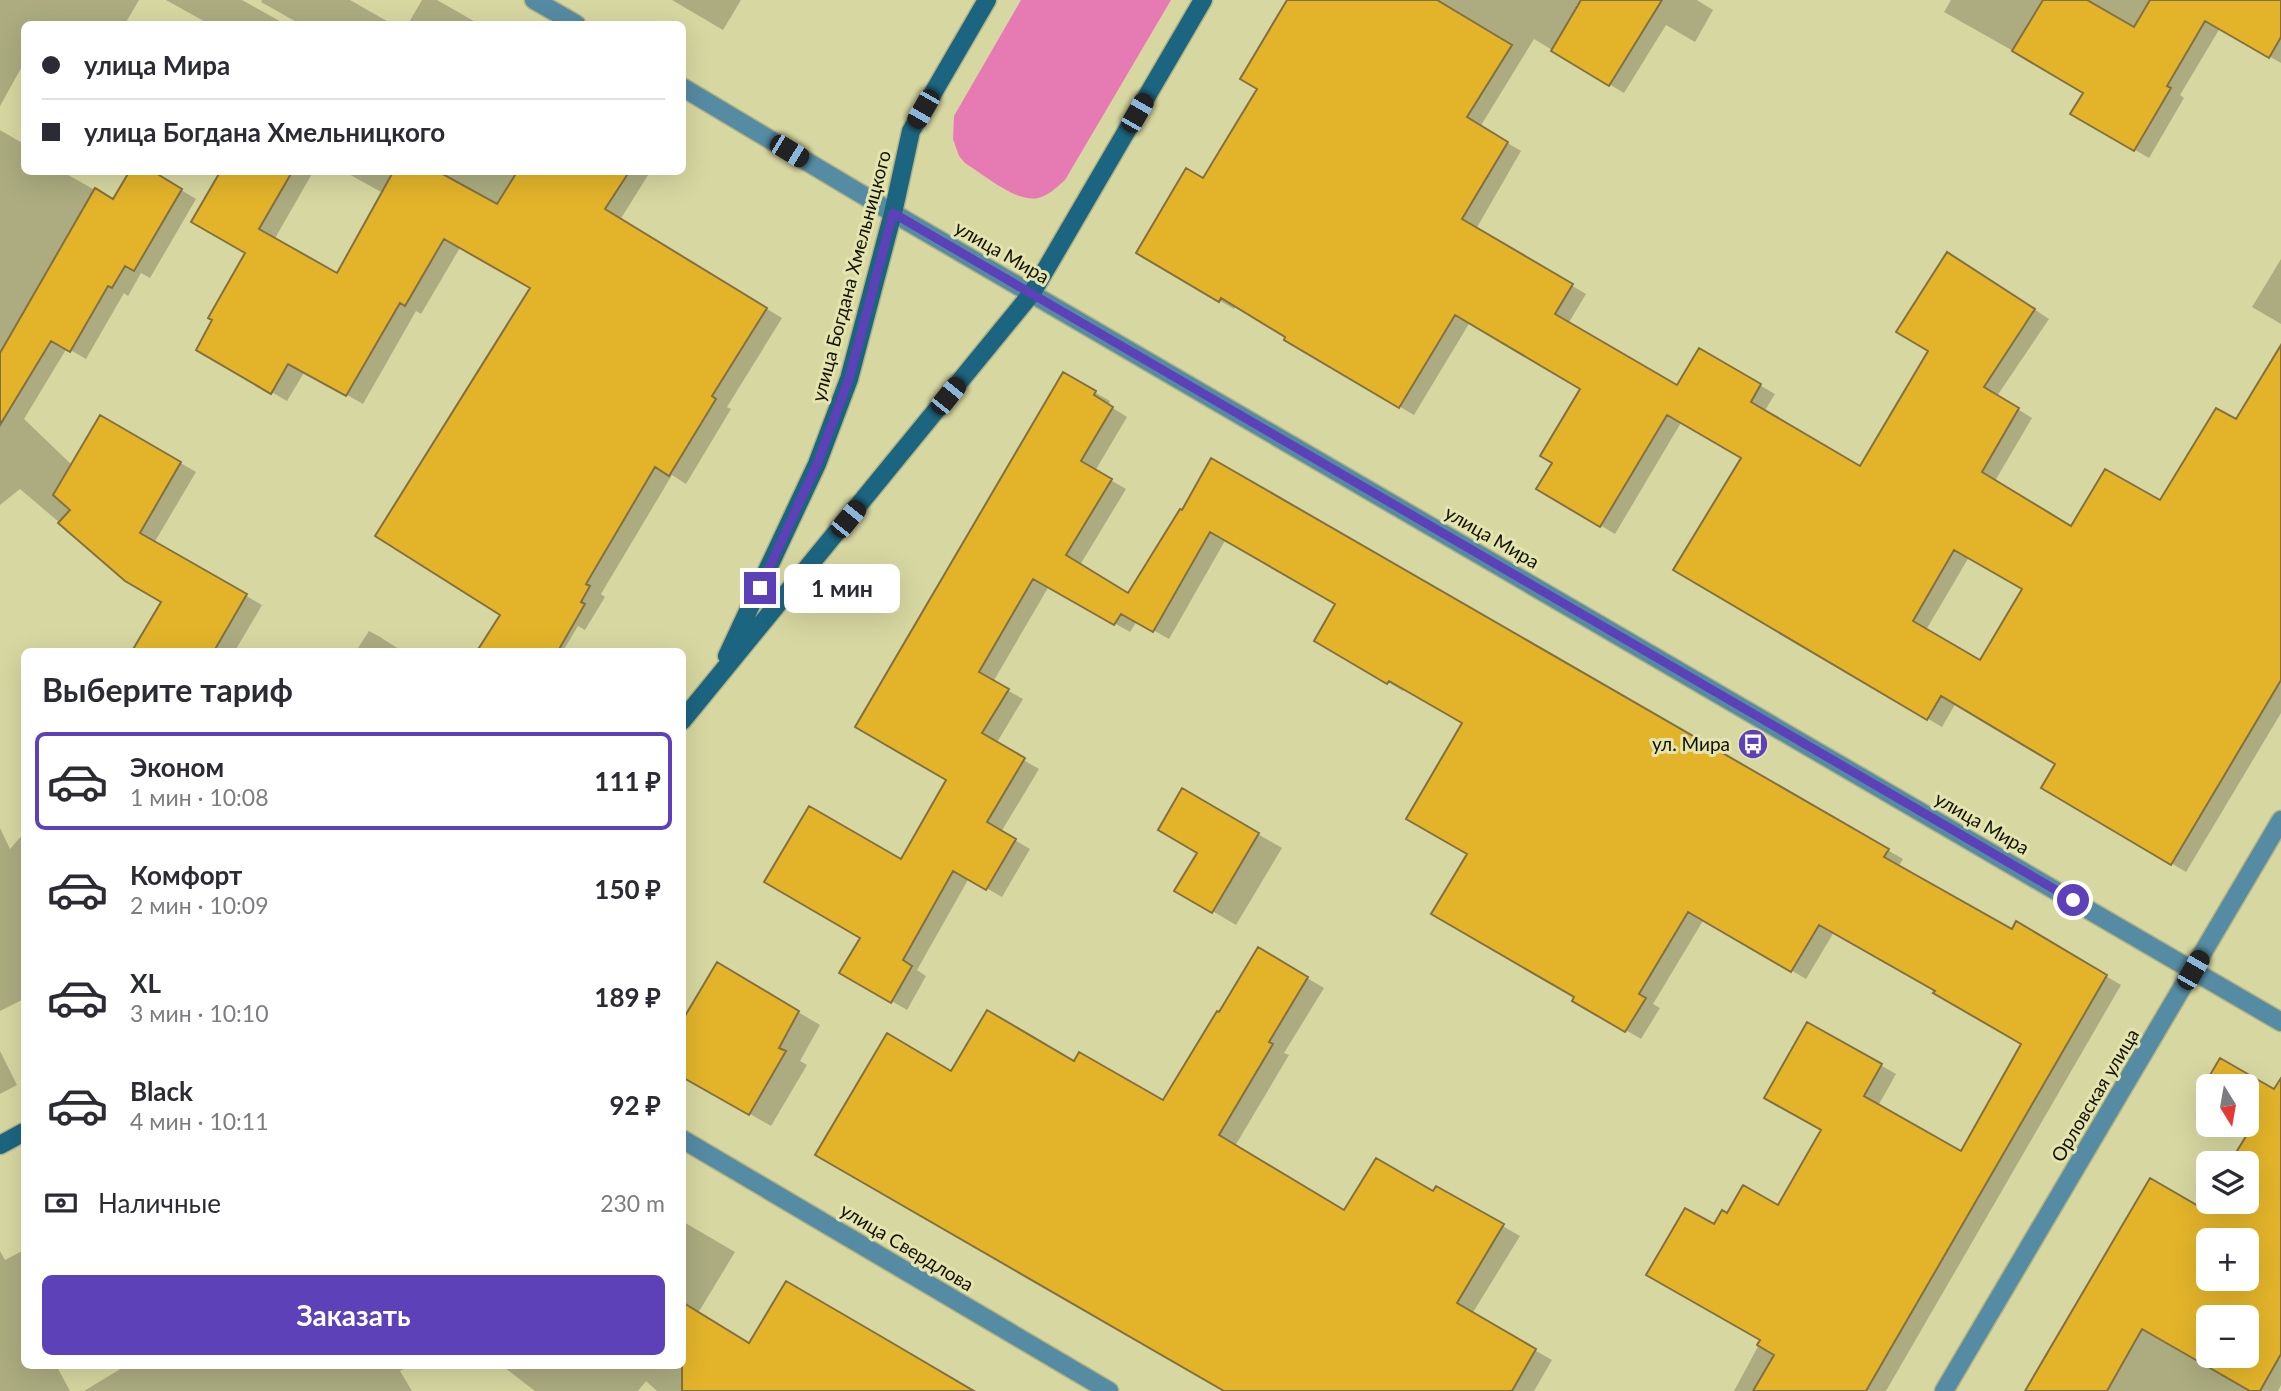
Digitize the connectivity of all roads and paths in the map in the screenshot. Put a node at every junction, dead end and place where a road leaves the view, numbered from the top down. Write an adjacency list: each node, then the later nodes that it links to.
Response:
1 (534, 0): 4 (street)
2 (988, 0): 6 (main road, улица Богдана Хмельницкого)
3 (1203, 0): 7 (main road, улица Богдана Хмельницкого)
4 (571, 21)
5 (686, 90): 6 (street, улица Мира)
6 (893, 213): 7 (street, улица Мира); 8 (main road, улица Богдана Хмельницкого)
7 (1032, 293): 8 (main road, улица Богдана Хмельницкого); 11 (street, улица Мира)
8 (714, 684): 9 (main road, улица Богдана Хмельницкого)
9 (686, 716)
10 (2281, 820): 11 (street, Орловская улица)
11 (2193, 970): 12 (street, улица Мира); 17 (street, Орловская улица)
12 (2281, 1021)
13 (21, 1134): 15 (main road)
14 (686, 1141): 16 (street, улица Свердлова)
15 (0, 1145)
16 (1109, 1391)
17 (1944, 1391)

